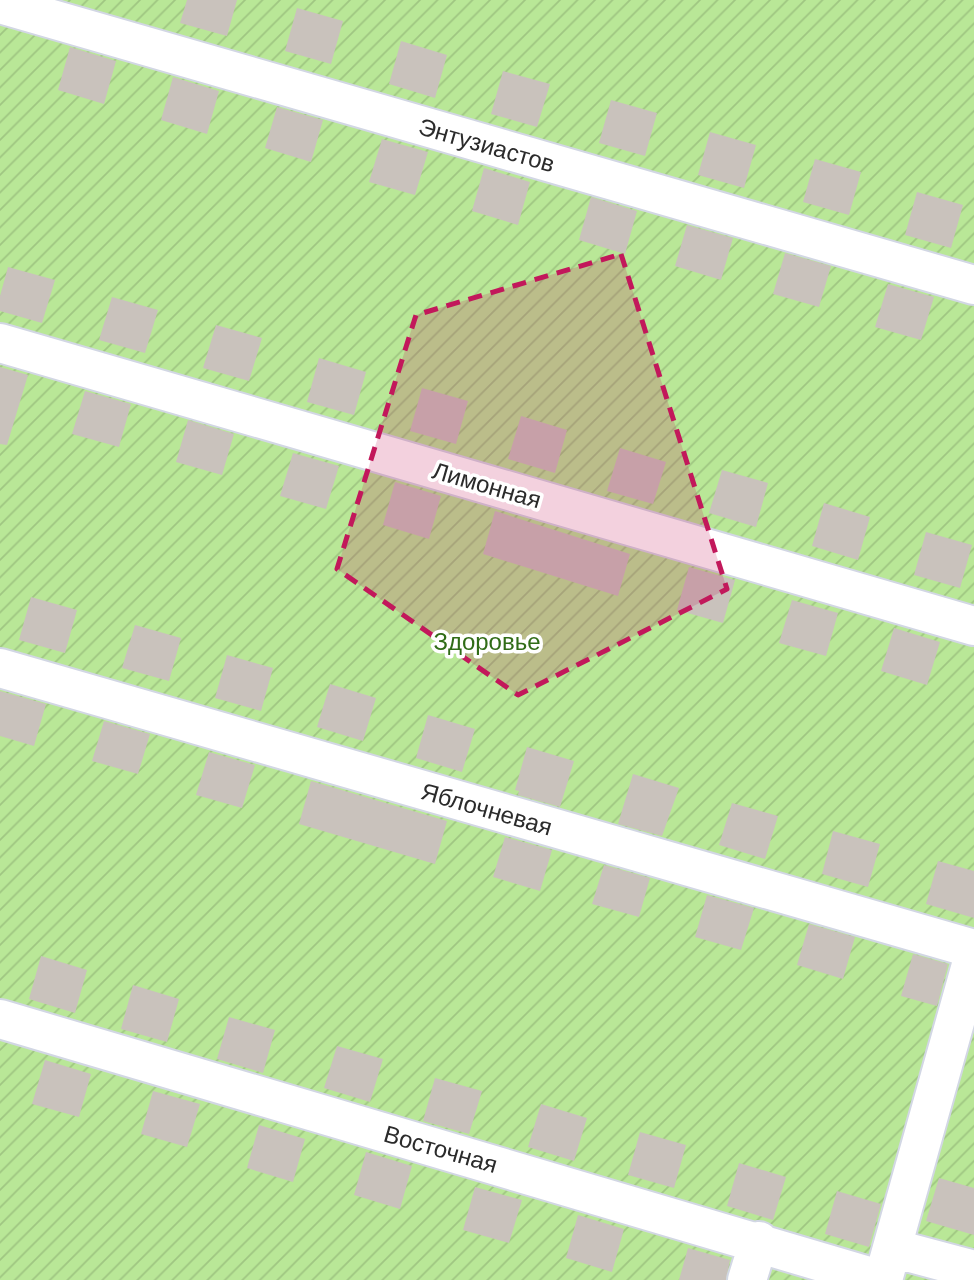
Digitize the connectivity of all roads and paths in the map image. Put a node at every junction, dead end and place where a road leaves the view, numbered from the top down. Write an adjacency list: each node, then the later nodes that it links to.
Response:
1 (0, 4): 2 (street, Энтузиастов)
2 (974, 285)
3 (0, 343): 4 (street, Лимонная)
4 (974, 625)
5 (0, 668): 6 (street, Яблочневая)
6 (971, 969): 9 (street)
7 (0, 1019): 8 (street, Восточная)
8 (759, 1241): 9 (street, Восточная); 11 (street)
9 (886, 1269): 10 (street, Восточная)
10 (974, 1270)
11 (747, 1280)

